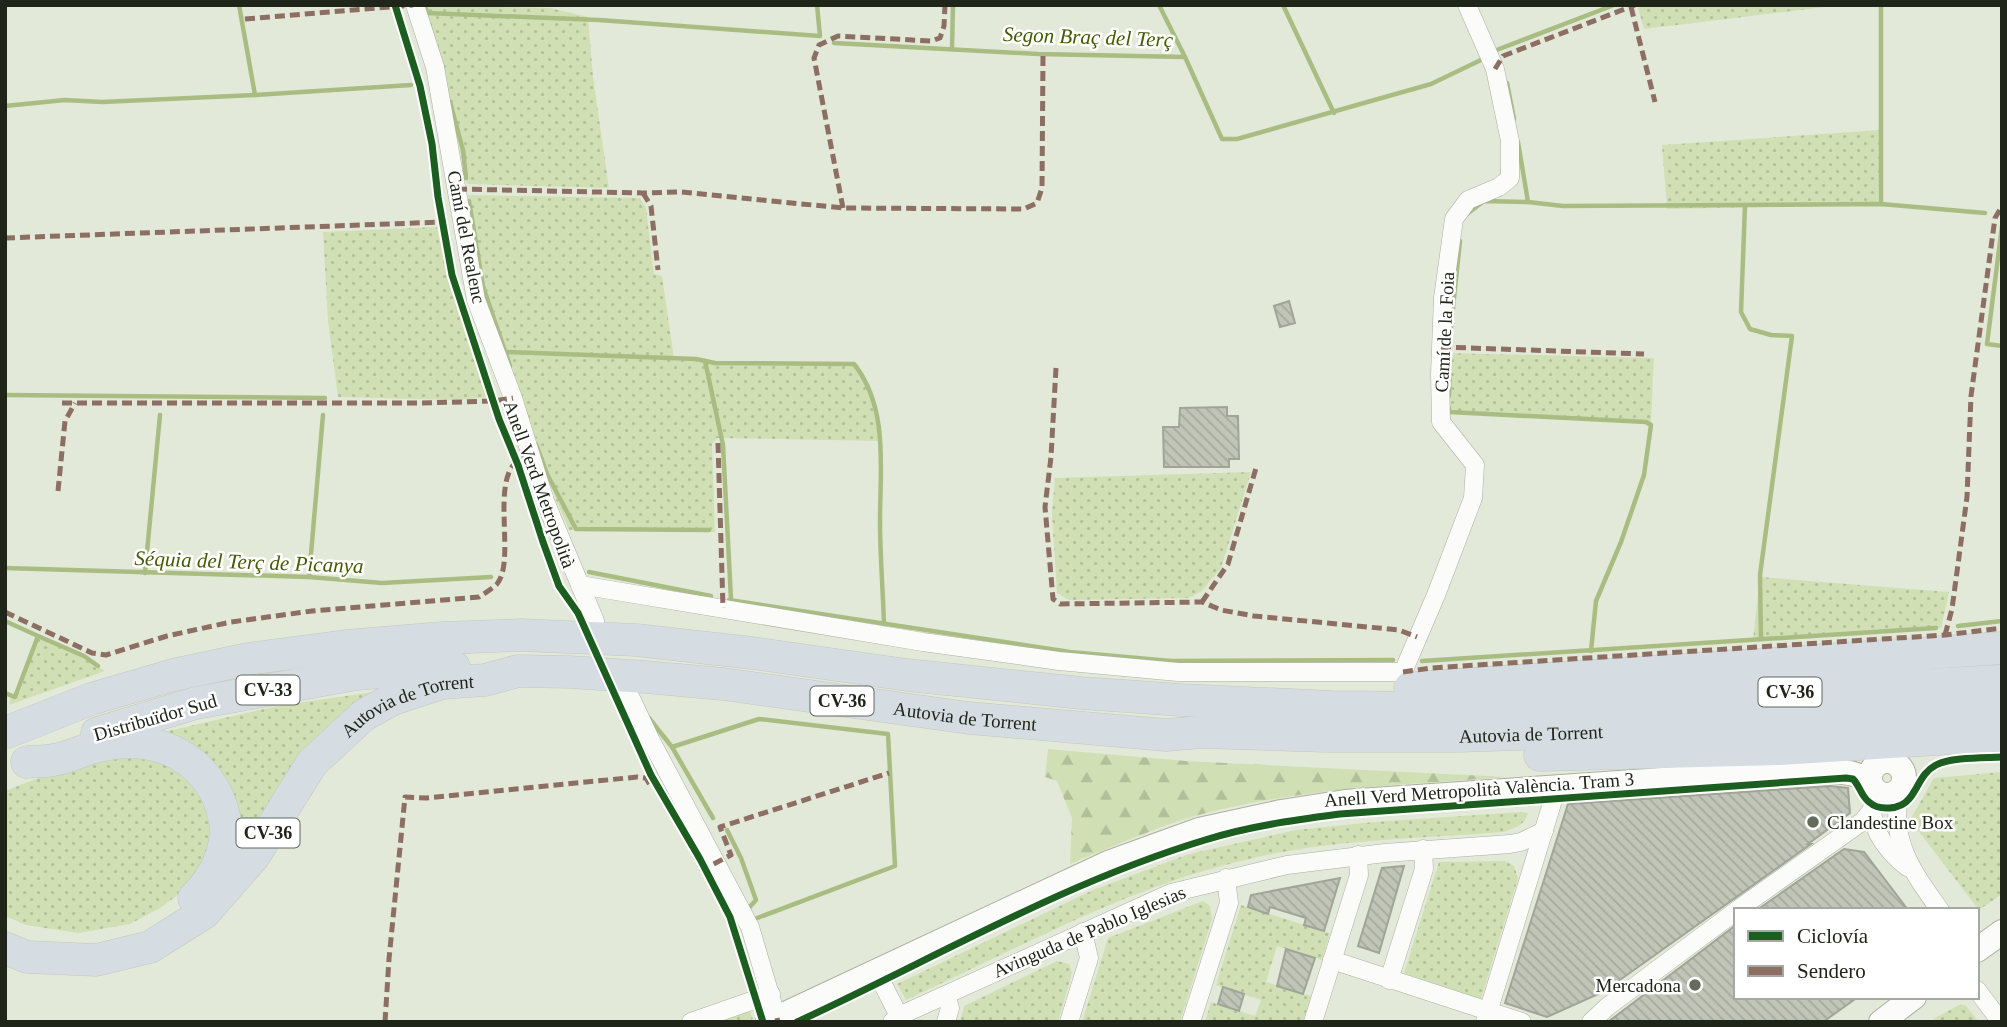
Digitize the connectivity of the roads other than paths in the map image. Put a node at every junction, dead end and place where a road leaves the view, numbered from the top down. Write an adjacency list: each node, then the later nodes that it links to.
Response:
1 (415, 5): 3 (street, Camí del Realenc)
2 (1467, 5): 3 (street, Camí de la Foia)
3 (580, 585): 4 (street, Camí del Realenc)
4 (595, 621)
5 (2002, 648): 10 (highway)
6 (518, 671): 14 (highway, Autovia de Torrent / CV-36); 18 (highway, Distribuïdor Sud / CV-33); 36 (highway, Autovia de Torrent / CV-36)
7 (2002, 681): 10 (highway, Autovia de Torrent / CV-36)
8 (628, 692): 44 (street)
9 (91, 699): 10 (highway, Autovia de Torrent / CV-36); 12 (highway, CV-36); 13 (highway, Distribuïdor Sud)
10 (1182, 701)
11 (2002, 710): 14 (highway, Autovia de Torrent / CV-36)
12 (5, 716)
13 (5, 733)
14 (1166, 734): 16 (highway)
15 (2002, 735): 16 (highway)
16 (1929, 740): 20 (street)
17 (1885, 761): 19 (street); 20 (street); 22 (street)
18 (16, 766): 35 (highway)
19 (1793, 771): 21 (street); 22 (street)
20 (1903, 784): 22 (street); 27 (street)
21 (1557, 787): 23 (street); 39 (street)
22 (1872, 794): 27 (street); 30 (street)
23 (1544, 831): 24 (street, Avinguda de Pablo Iglesias); 28 (street)
24 (1510, 845): 25 (street, Avinguda de Pablo Iglesias); 28 (street)
25 (1423, 849): 26 (street, Avinguda de Pablo Iglesias); 40 (street)
26 (1358, 855): 29 (street, Avinguda de Pablo Iglesias); 38 (street)
27 (1912, 872): 31 (street)
28 (1532, 873): 45 (street)
29 (1226, 878): 33 (street, Avinguda de Pablo Iglesias); 50 (street)
30 (1740, 908)
31 (1939, 908)
32 (1734, 912): 53 (street)
33 (1083, 932): 42 (street, Avinguda de Pablo Iglesias); 49 (street)
34 (2002, 932): 37 (street)
35 (5, 933)
36 (5, 948)
37 (1979, 949)
38 (1332, 960): 40 (street); 51 (street)
39 (876, 971): 44 (street); 46 (street)
40 (1389, 980): 45 (street)
41 (1979, 993): 55 (street)
42 (946, 995): 46 (street, Avinguda de Pablo Iglesias); 48 (street)
43 (1911, 999): 54 (street)
44 (773, 1014): 47 (street)
45 (1487, 1017): 52 (street)
46 (896, 1019)
47 (691, 1022)
48 (946, 1022)
49 (1069, 1022)
50 (1191, 1022)
51 (1313, 1022)
52 (1522, 1022)
53 (1591, 1022)
54 (1881, 1022)
55 (2001, 1022)

